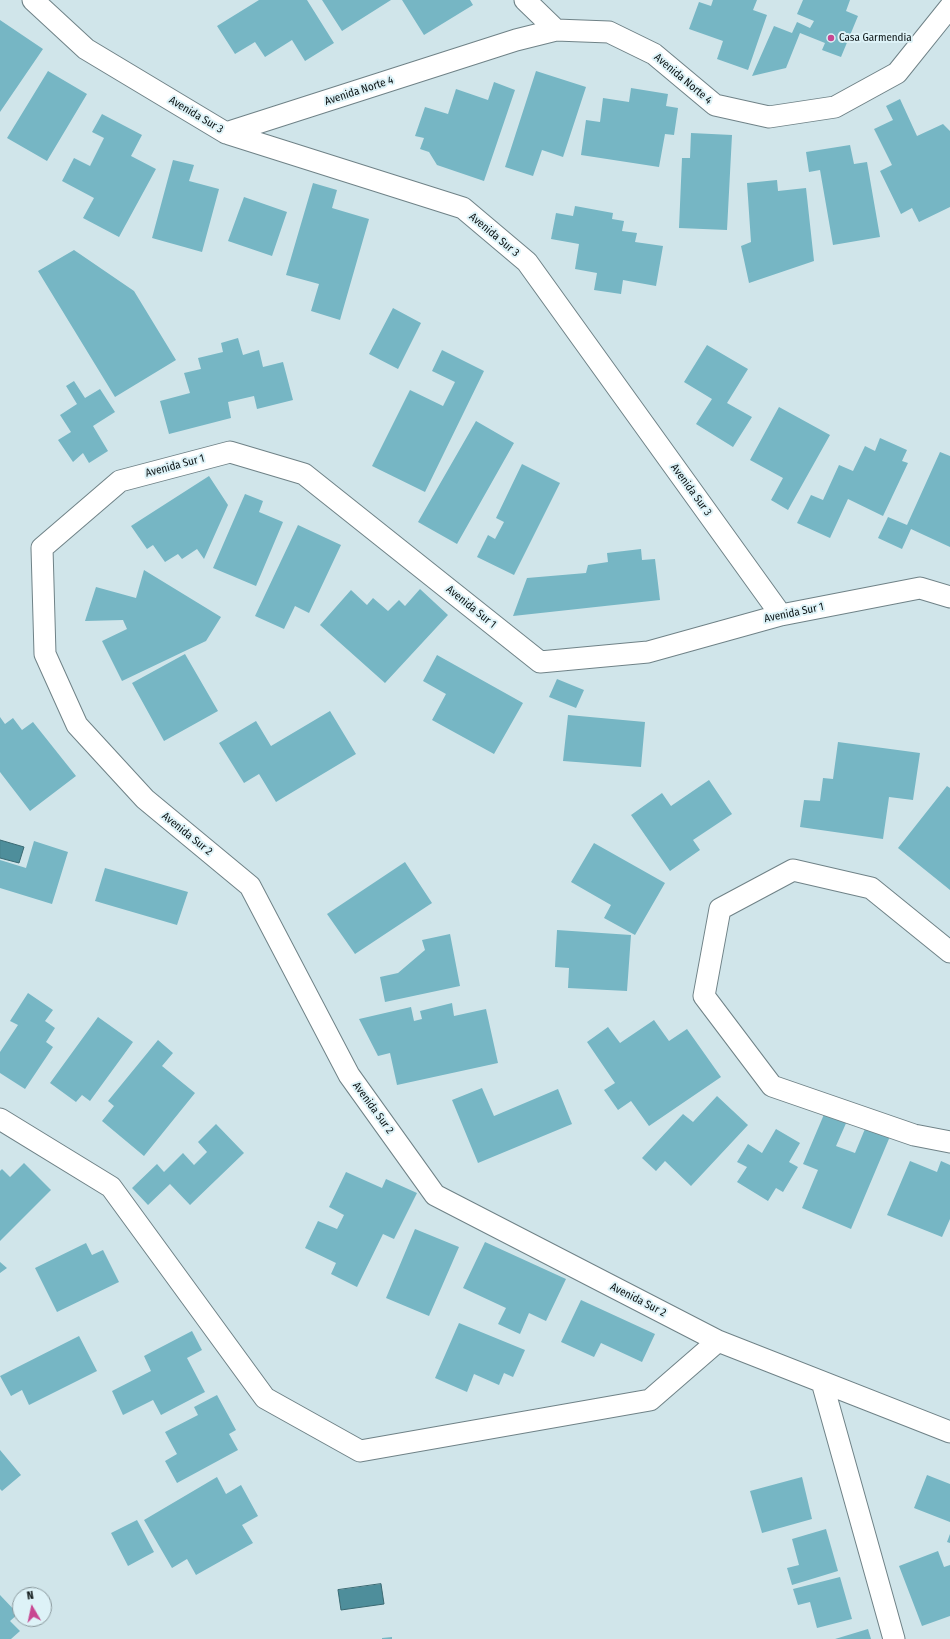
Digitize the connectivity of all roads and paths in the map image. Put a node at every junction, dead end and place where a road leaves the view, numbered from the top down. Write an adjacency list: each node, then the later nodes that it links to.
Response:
1 (33, 0): 6 (street, Avenida Sur 3)
2 (525, 0): 5 (street)
3 (936, 0): 4 (street)
4 (950, 6): 5 (street, Avenida Norte 4)
5 (556, 30): 6 (street, Avenida Norte 4)
6 (226, 133): 9 (street, Avenida Sur 3)
7 (42, 548): 9 (street, Avenida Sur 1); 13 (street, Avenida Sur 2)
8 (950, 597): 9 (street, Avenida Sur 1)
9 (781, 615)
10 (950, 952): 12 (street)
11 (0, 1119): 13 (street)
12 (950, 1142)
13 (718, 1341): 14 (street, Avenida Sur 2)
14 (822, 1382): 15 (street, Avenida Sur 2); 16 (street)
15 (950, 1432)
16 (894, 1639)

